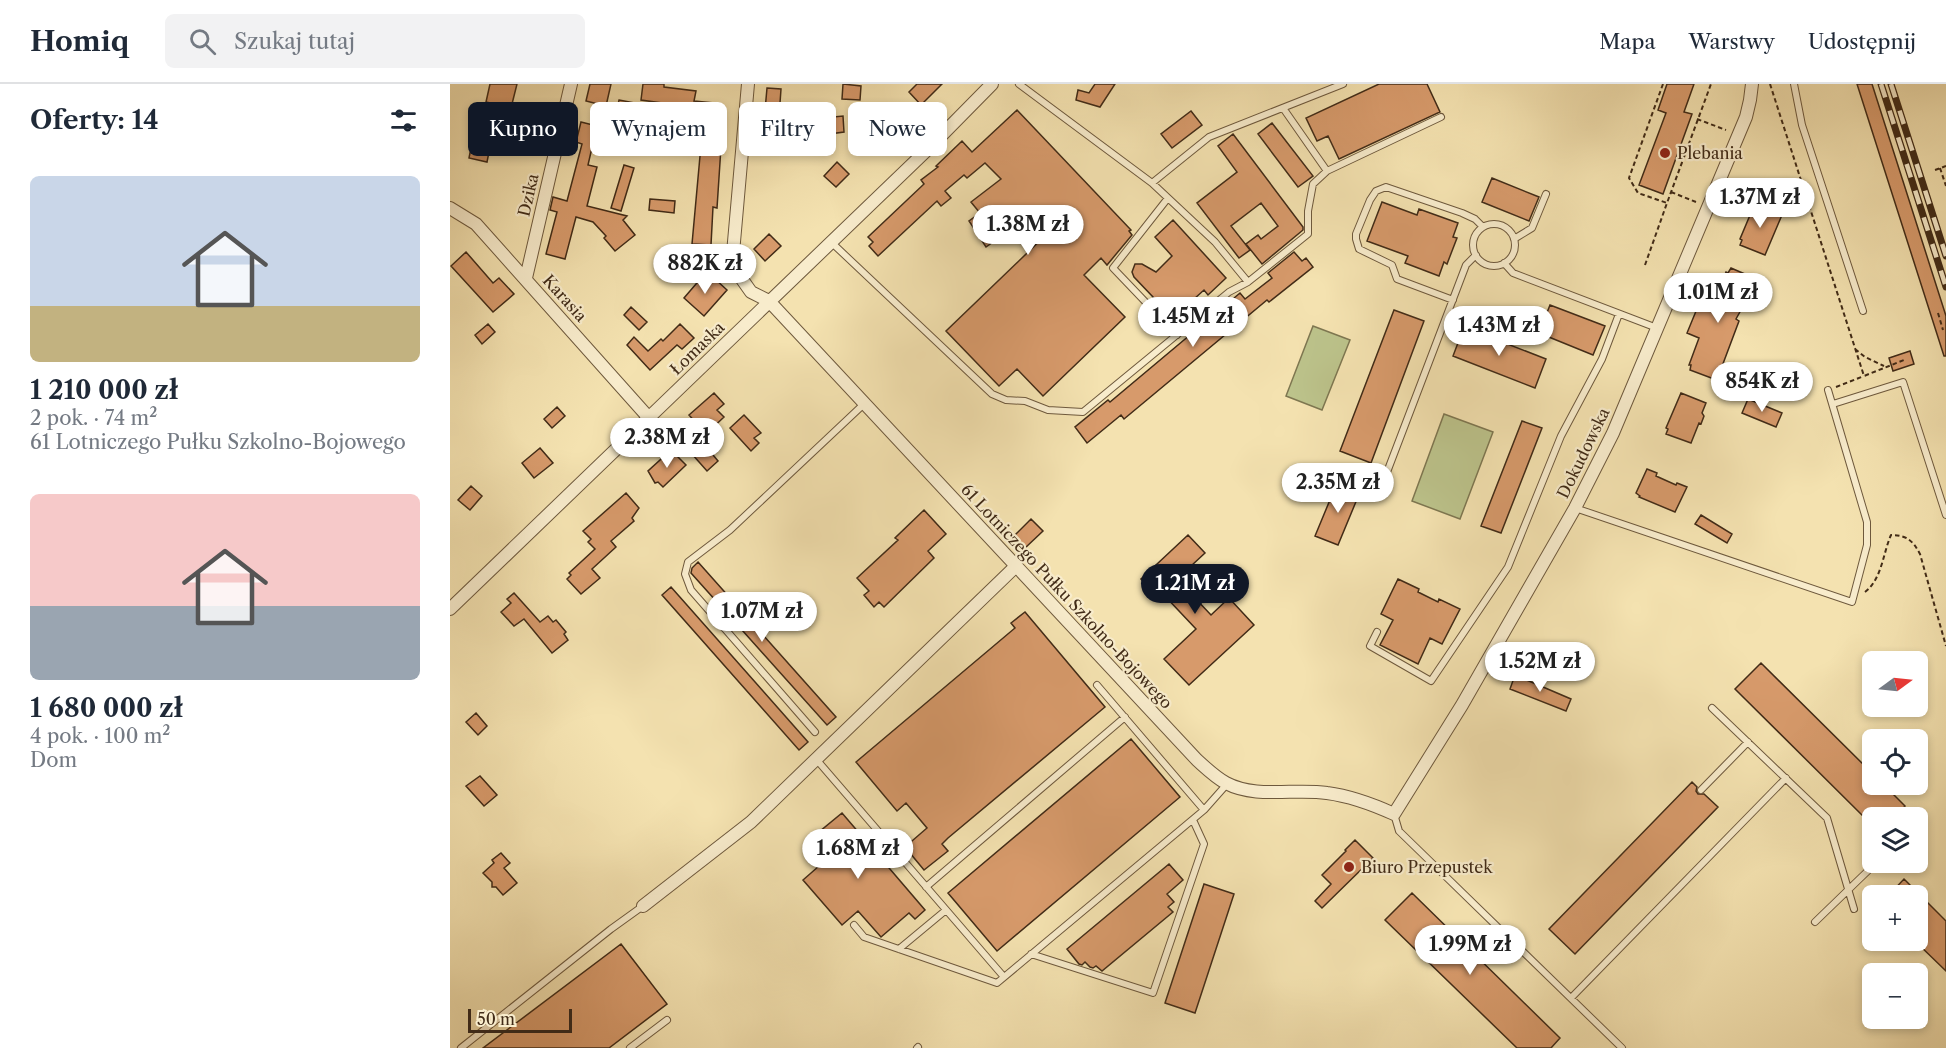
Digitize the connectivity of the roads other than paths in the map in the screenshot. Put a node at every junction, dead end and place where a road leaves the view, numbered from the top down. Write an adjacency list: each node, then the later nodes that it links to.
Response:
1 (571, 84): 20 (street, Dzika)
2 (748, 84): 23 (street, 61 Lotniczego Pułku Szkolno-Bojowego)
3 (992, 84): 17 (street, Łomaska)
4 (1019, 84): 11 (lane)
5 (1343, 84): 8 (lane)
6 (1752, 84): 26 (street, Dokudowska)
7 (1794, 84): 24 (lane)
8 (1283, 108): 10 (lane); 11 (lane)
9 (1441, 117): 10 (lane)
10 (1327, 171): 21 (lane)
11 (1152, 183): 13 (lane)
12 (1546, 194): 16 (lane)
13 (1168, 198): 21 (lane); 27 (lane)
14 (450, 208): 20 (street, Karasia)
15 (1483, 227): 16 (lane); 18 (lane); 22 (lane)
16 (1514, 239): 19 (lane)
17 (831, 242): 23 (street, Łomaska); 27 (lane)
18 (1476, 255): 19 (lane); 22 (lane)
19 (1504, 263): 25 (lane)
20 (526, 278): 31 (street, Karasia)
21 (1248, 282): 27 (lane)
22 (1453, 300): 32 (lane)
23 (769, 301): 29 (street, 61 Lotniczego Pułku Szkolno-Bojowego); 31 (street, Łomaska)
24 (1863, 311)
25 (1619, 314): 26 (lane); 37 (lane)
26 (1658, 328): 33 (street, Dokudowska)
27 (1178, 335)
28 (1828, 390): 30 (lane)
29 (865, 403): 35 (street, 61 Lotniczego Pułku Szkolno-Bojowego); 41 (lane)
30 (1833, 404): 33 (lane); 34 (lane)
31 (649, 418): 36 (street, Łomaska)
32 (1384, 480)
33 (1575, 508): 48 (street, Dokudowska)
34 (1946, 515)
35 (1016, 566): 43 (street); 45 (street, 61 Lotniczego Pułku Szkolno-Bojowego)
36 (450, 609)
37 (1377, 632)
38 (1097, 685): 40 (lane)
39 (1712, 708): 42 (lane)
40 (1125, 717): 47 (lane); 51 (lane)
41 (815, 732)
42 (1748, 742): 44 (lane); 46 (lane)
43 (816, 759): 51 (lane); 53 (street)
44 (1786, 778): 52 (lane); 61 (lane)
45 (1227, 784): 47 (lane); 48 (street, 61 Lotniczego Pułku Szkolno-Bojowego)
46 (1701, 790)
47 (1204, 810): 49 (lane)
48 (1394, 813): 61 (lane)
49 (1193, 820): 59 (lane); 59 (lane)
50 (1866, 873): 52 (lane)
51 (926, 887): 55 (lane)
52 (1848, 891): 54 (lane); 56 (lane)
53 (643, 906): 63 (lane)
54 (1854, 909)
55 (946, 910): 58 (lane); 60 (lane)
56 (1815, 922)
57 (854, 925): 58 (lane)
58 (899, 949): 60 (lane)
59 (1031, 954): 60 (lane)
60 (1004, 977)
61 (1571, 998): 64 (lane)
62 (667, 1020): 66 (lane)
63 (469, 1046): 65 (lane)
64 (1619, 1047)
65 (461, 1048)
66 (630, 1048)

